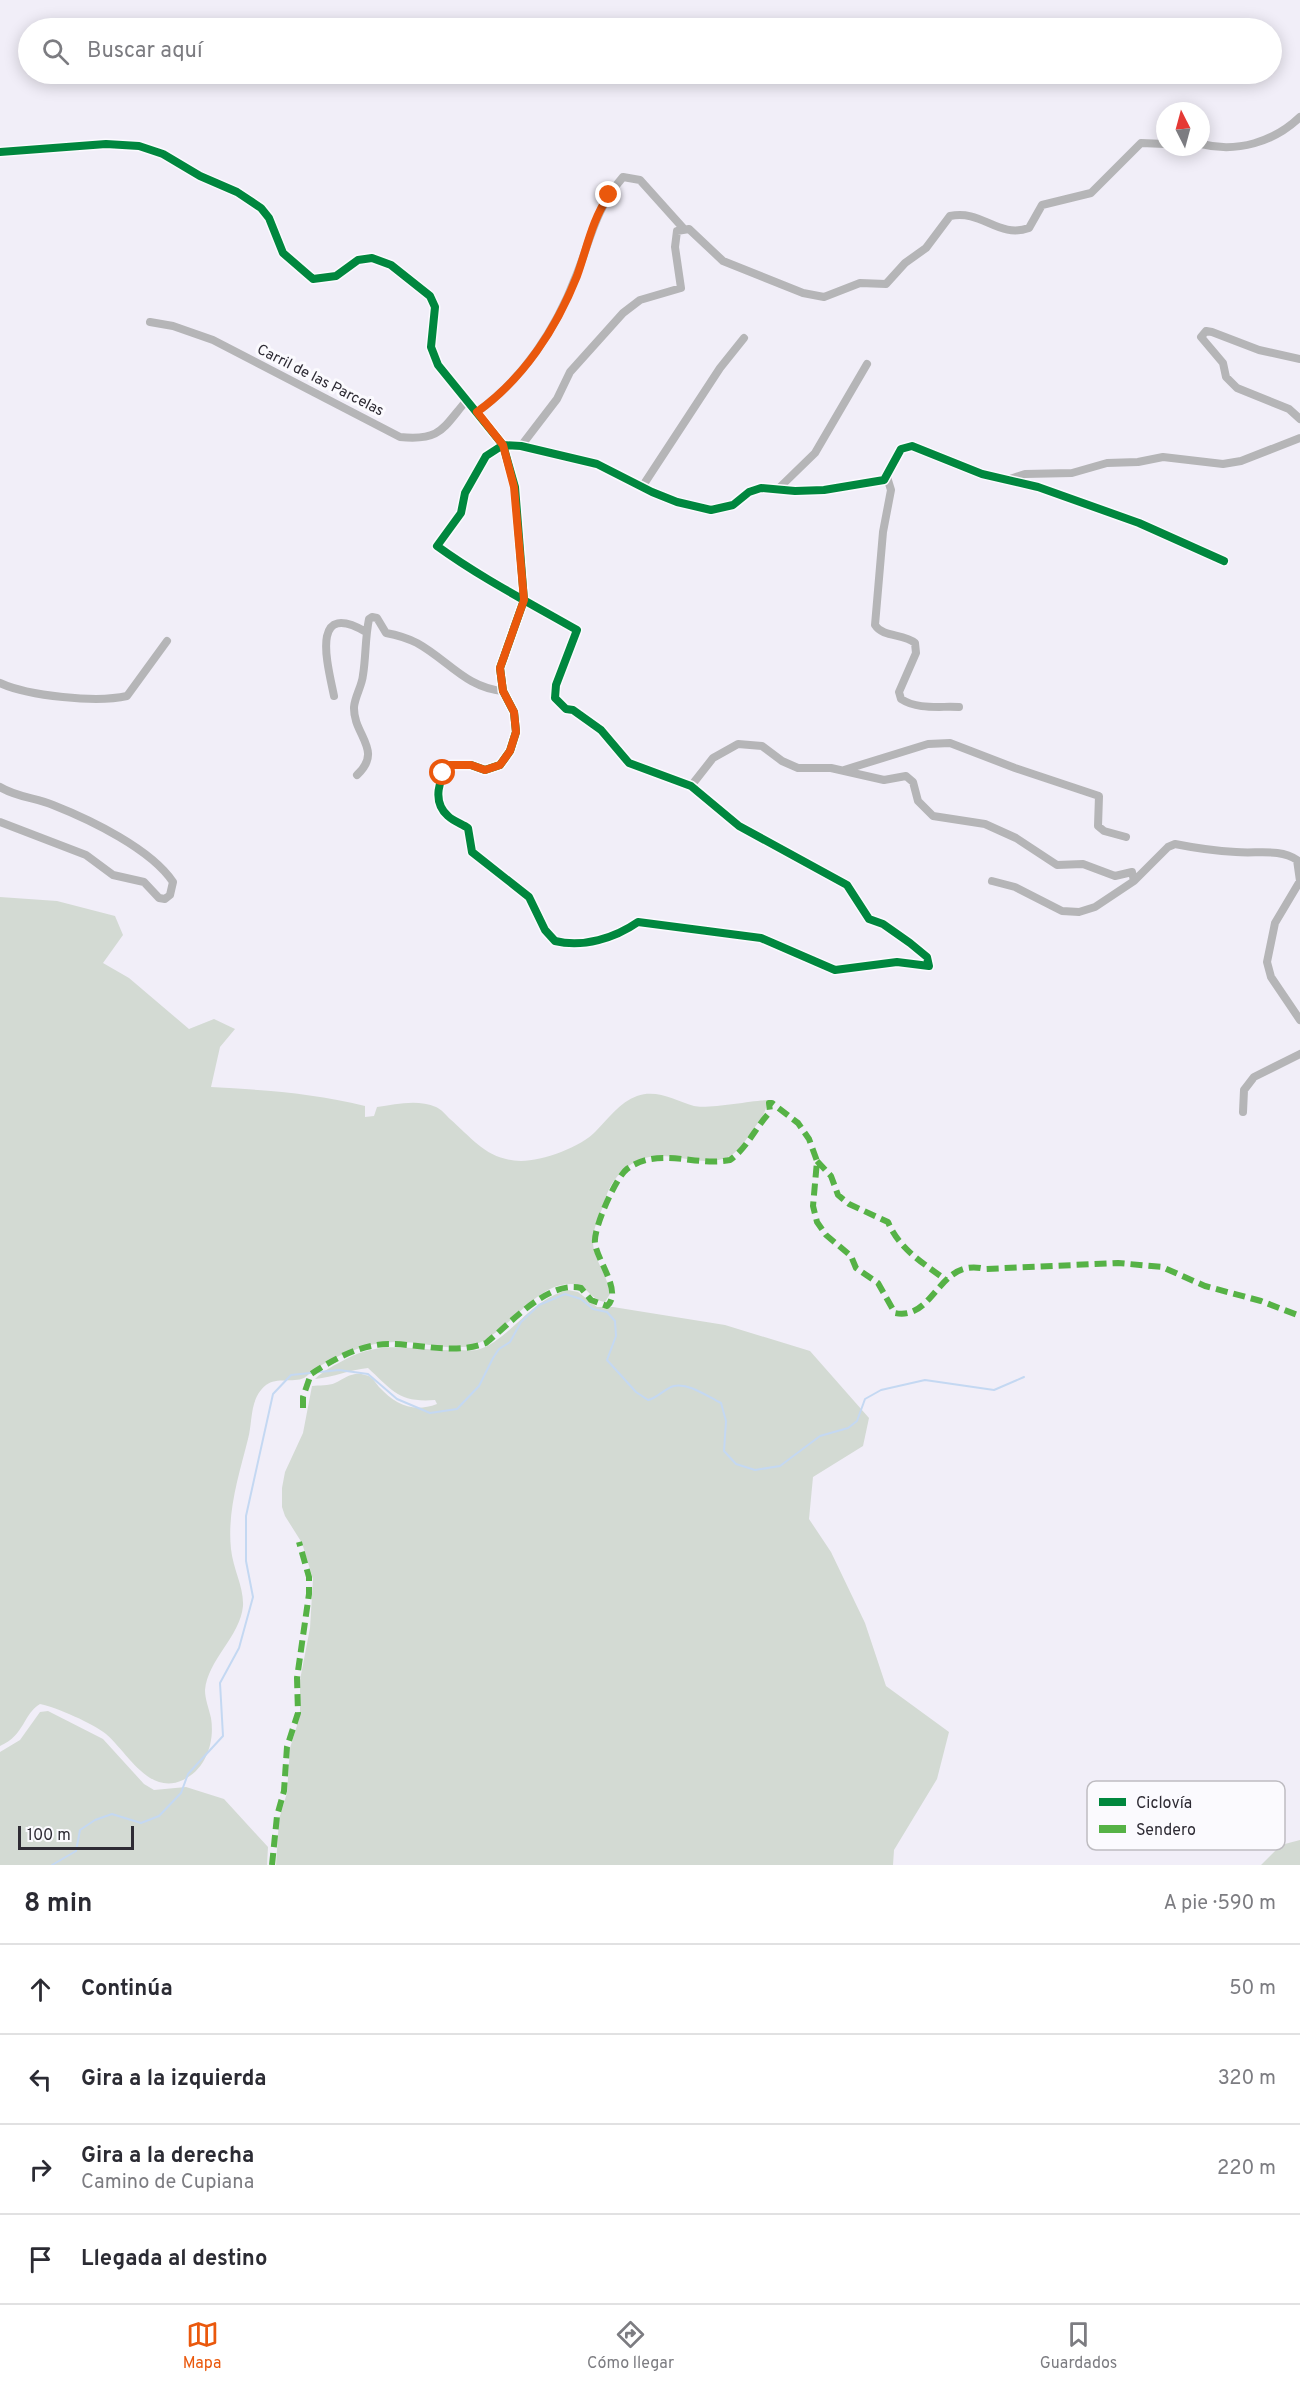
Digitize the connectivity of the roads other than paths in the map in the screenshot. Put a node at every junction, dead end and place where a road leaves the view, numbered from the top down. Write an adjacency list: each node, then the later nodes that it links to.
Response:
1 (1300, 117): 3 (street)
2 (1156, 144): 5 (street)
3 (1210, 146)
4 (0, 152): 10 (street)
5 (684, 229): 11 (street); 15 (street)
6 (150, 322): 10 (street, Carril de las Parcelas)
7 (744, 338): 18 (street)
8 (1300, 359): 12 (street)
9 (867, 364): 19 (street)
10 (467, 400): 11 (street)
11 (477, 412): 14 (street)
12 (1300, 419)
13 (1300, 438): 17 (street)
14 (503, 445): 15 (street); 21 (street); 21 (street)
15 (521, 446): 18 (street)
16 (887, 477): 17 (street); 19 (street); 27 (street)
17 (1008, 479): 20 (street)
18 (642, 486): 19 (street)
19 (778, 489)
20 (1224, 561)
21 (524, 600): 25 (street); 30 (street)
22 (366, 632): 25 (street); 26 (street); 29 (street)
23 (167, 641): 24 (street)
24 (0, 683)
25 (503, 691): 30 (street)
26 (334, 696)
27 (959, 707)
28 (843, 770): 30 (street); 33 (street); 35 (street)
29 (357, 775)
30 (691, 786)
31 (0, 787): 32 (street)
32 (0, 822)
33 (1126, 837)
34 (992, 881): 35 (street)
35 (1134, 881): 36 (street)
36 (1300, 1020)
37 (1300, 1054): 38 (street)
38 (1243, 1113)

